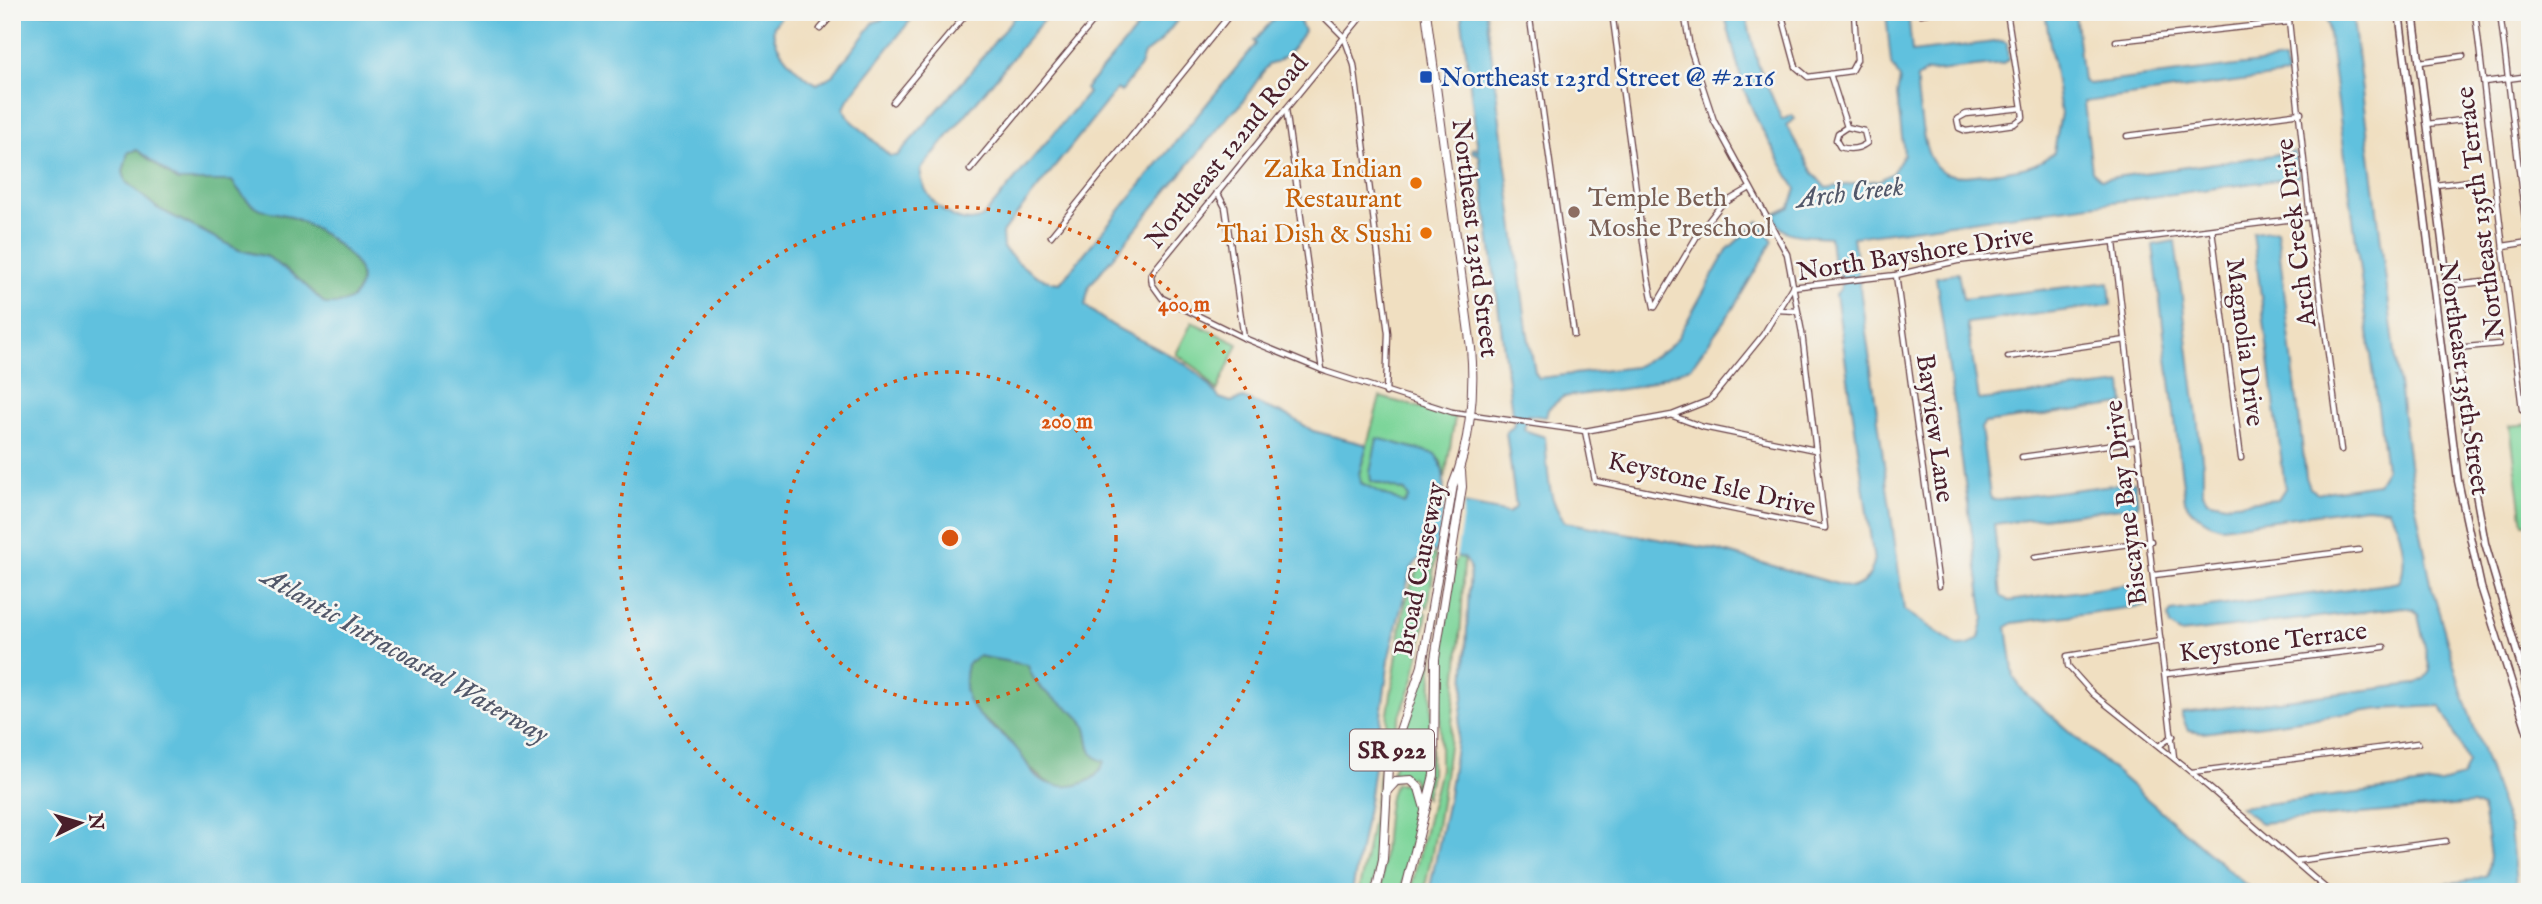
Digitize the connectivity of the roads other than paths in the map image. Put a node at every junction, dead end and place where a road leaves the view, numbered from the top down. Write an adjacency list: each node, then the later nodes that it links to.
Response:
1 (835, 12): 24 (street)
2 (968, 12): 33 (street)
3 (1101, 12): 43 (street)
4 (1232, 12): 50 (street)
5 (1319, 12): 25 (street)
6 (1365, 12): 25 (street, Northeast 122nd Road)
7 (1426, 12): 72 (main road, Northeast 123rd Street / SR 922)
8 (1529, 12): 62 (street)
9 (1612, 12): 46 (street)
10 (1684, 12): 46 (street)
11 (1781, 12): 29 (street)
12 (1854, 12): 29 (street)
13 (1933, 12): 21 (street)
14 (2007, 12): 34 (street)
15 (2288, 12): 23 (street, Arch Creek Drive)
16 (2399, 12): 42 (street, Northeast 135th Street)
17 (2413, 12): 28 (street, Northeast 135th Street)
18 (2475, 12): 32 (street, Northeast 135th Terrace)
19 (2500, 12): 31 (street)
20 (2529, 12): 22 (street)
21 (1921, 14)
22 (2530, 20)
23 (2289, 22): 26 (street); 36 (street, Arch Creek Drive)
24 (820, 29)
25 (1344, 37): 35 (street, Northeast 122nd Road); 70 (street)
26 (2116, 41)
27 (2463, 56): 28 (street)
28 (2420, 62): 38 (street, Northeast 135th Street)
29 (1830, 74): 39 (street)
30 (2530, 76): 31 (street)
31 (2509, 79): 32 (street); 51 (street)
32 (2484, 82): 53 (street, Northeast 135th Terrace)
33 (893, 102)
34 (2021, 107): 34 (street)
35 (1286, 108): 47 (street, Northeast 122nd Road); 69 (street)
36 (2301, 113): 40 (street); 48 (street, Arch Creek Drive)
37 (2471, 119): 38 (street)
38 (2427, 124): 41 (street, Northeast 135th Street)
39 (1847, 127): 39 (street)
40 (2127, 136)
41 (2431, 150): 42 (street); 45 (street, Northeast 135th Street)
42 (2416, 152): 67 (street, Northeast 135th Street)
43 (970, 170)
44 (2478, 180): 45 (street)
45 (2435, 185): 58 (street, Northeast 135th Street)
46 (1750, 188): 59 (street)
47 (1217, 192): 57 (street, Northeast 122nd Road); 63 (street)
48 (2310, 217): 49 (street, North Bayshore Drive); 77 (street, Arch Creek Drive)
49 (2212, 230): 52 (street, North Bayshore Drive); 79 (street, Magnolia Drive)
50 (1051, 236)
51 (2529, 242): 53 (street); 54 (street)
52 (2114, 243): 55 (street, North Bayshore Drive); 64 (street, Biscayne Bay Drive)
53 (2502, 246): 71 (street, Northeast 135th Terrace)
54 (2530, 261)
55 (1896, 275): 59 (street, North Bayshore Drive); 88 (street, Bayview Lane)
56 (2492, 281): 58 (street)
57 (1152, 284): 63 (street, North Bayshore Drive)
58 (2447, 286): 66 (street, Northeast 135th Street)
59 (1792, 287): 60 (street, North Bayshore Drive); 61 (street)
60 (1777, 310): 61 (street); 73 (street, North Bayshore Drive)
61 (1797, 311): 76 (street)
62 (1574, 335)
63 (1244, 338): 69 (street, North Bayshore Drive)
64 (2126, 341): 68 (street); 75 (street, Biscayne Bay Drive)
65 (2499, 344): 66 (street)
66 (2455, 348): 67 (street); 82 (street, Northeast 135th Street)
67 (2440, 350): 83 (street, Northeast 135th Street)
68 (2008, 358)
69 (1322, 370): 70 (street, North Bayshore Drive)
70 (1386, 393): 72 (street, North Bayshore Drive)
71 (2530, 408)
72 (1469, 415): 74 (street, North Bayshore Drive); 80 (main road, Northeast 123rd Street / SR 922)
73 (1672, 415): 74 (street, North Bayshore Drive); 76 (street)
74 (1585, 431): 76 (street, Keystone Isle Drive)
75 (2136, 442): 78 (street); 81 (street, Biscayne Bay Drive)
76 (1815, 450)
77 (2341, 450)
78 (2022, 457)
79 (2241, 458)
80 (1460, 468): 86 (main road, Broad Causeway / SR 922)
81 (2151, 541): 85 (street); 87 (street, Biscayne Bay Drive)
82 (2485, 543): 83 (street); 92 (street, Northeast 135th Street)
83 (2470, 545): 94 (street, Northeast 135th Street)
84 (2359, 550): 87 (street)
85 (2035, 557)
86 (1445, 562): 99 (main road, Broad Causeway / SR 922); 100 (main road, Broad Causeway / SR 922)
87 (2154, 575): 89 (street, Biscayne Bay Drive)
88 (1939, 586)
89 (2161, 641): 91 (street, Biscayne Bay Drive); 96 (street)
90 (2384, 648): 91 (street, Keystone Terrace)
91 (2166, 674): 93 (street, Biscayne Bay Drive)
92 (2530, 697)
93 (2173, 736): 96 (street); 97 (street, Biscayne Bay Drive)
94 (2530, 740)
95 (2418, 743): 98 (street)
96 (2158, 746): 97 (street)
97 (2174, 758): 98 (street)
98 (2191, 772): 102 (street)
99 (1385, 795): 100 (main road); 103 (main road, Broad Causeway / SR 922)
100 (1425, 816): 104 (main road, Broad Causeway / SR 922)
101 (2446, 841): 102 (street)
102 (2294, 861): 105 (street)
103 (1376, 892)
104 (1405, 892)
105 (2330, 892)

